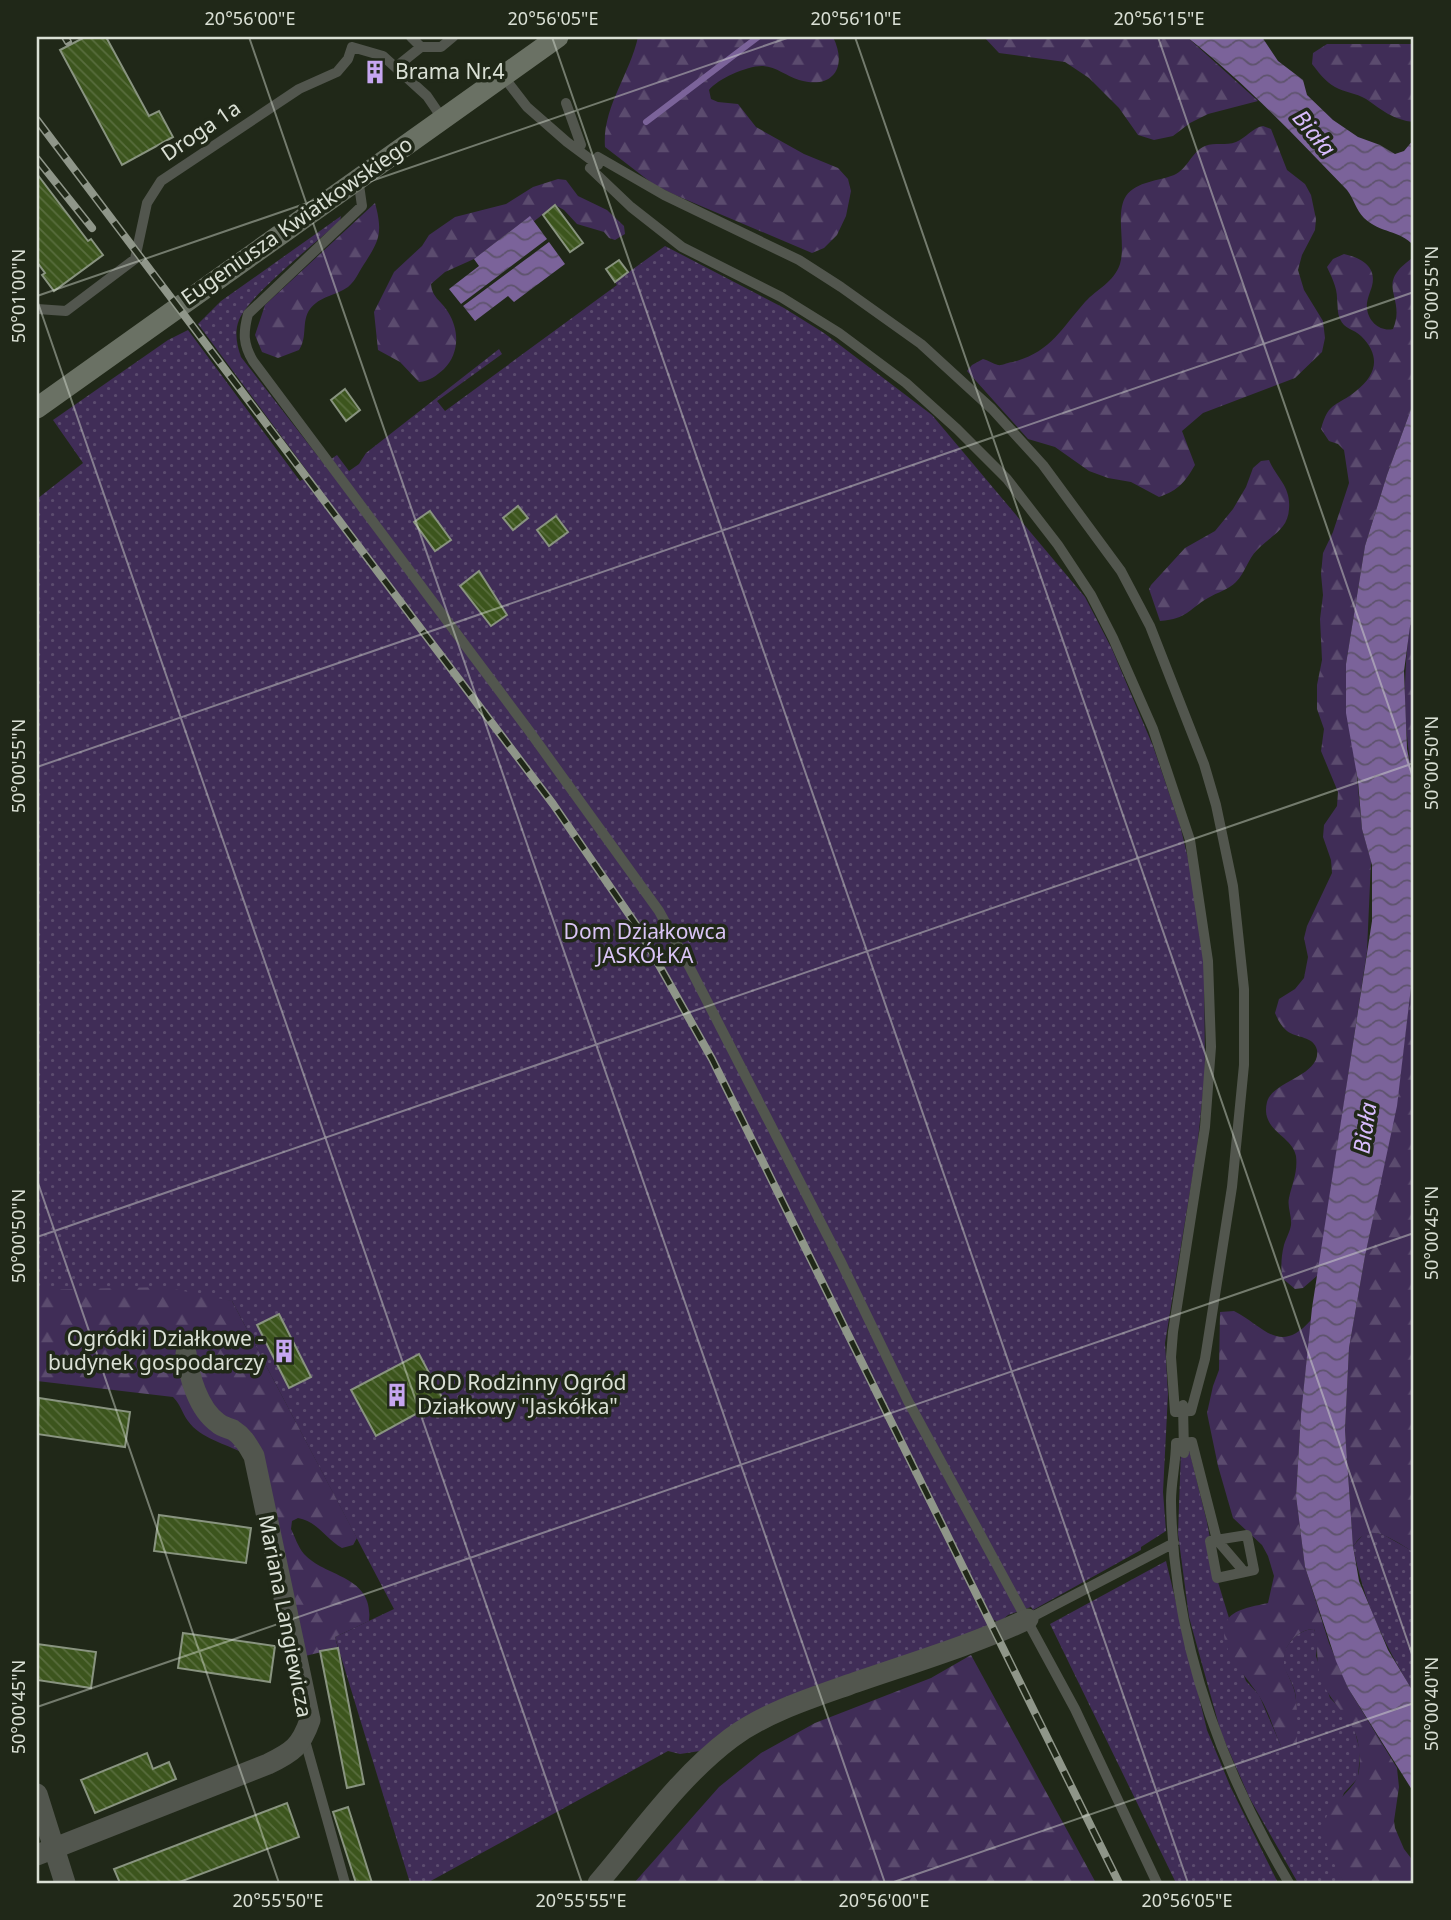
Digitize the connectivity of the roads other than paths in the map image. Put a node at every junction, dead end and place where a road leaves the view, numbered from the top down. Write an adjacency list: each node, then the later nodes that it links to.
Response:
1 (411, 37): 5 (lane)
2 (453, 37): 5 (lane)
3 (558, 37): 7 (main road, Eugeniusza Kwiatkowskiego)
4 (351, 42): 6 (lane); 13 (lane, Droga 1a)
5 (421, 47): 6 (lane)
6 (396, 67): 9 (lane)
7 (503, 76): 9 (main road, Eugeniusza Kwiatkowskiego); 10 (lane)
8 (566, 103): 10 (lane)
9 (442, 118): 12 (main road, Eugeniusza Kwiatkowskiego)
10 (578, 149): 11 (lane)
11 (597, 165): 16 (lane); 16 (lane)
12 (358, 178): 14 (main road, Eugeniusza Kwiatkowskiego); 21 (lane)
13 (37, 309)
14 (37, 408)
15 (187, 1353): 22 (street, Mariana Langiewicza)
16 (1183, 1408): 17 (lane)
17 (1184, 1448): 18 (lane); 19 (lane)
18 (1216, 1540): 18 (lane); 20 (lane)
19 (1174, 1544): 21 (lane); 29 (lane)
20 (1241, 1568)
21 (1028, 1619): 27 (street); 28 (lane)
22 (304, 1737): 24 (street, Mariana Langiewicza); 26 (lane)
23 (37, 1794): 24 (street)
24 (45, 1852): 25 (street)
25 (65, 1883)
26 (345, 1883)
27 (598, 1883)
28 (1157, 1883)
29 (1289, 1883)

